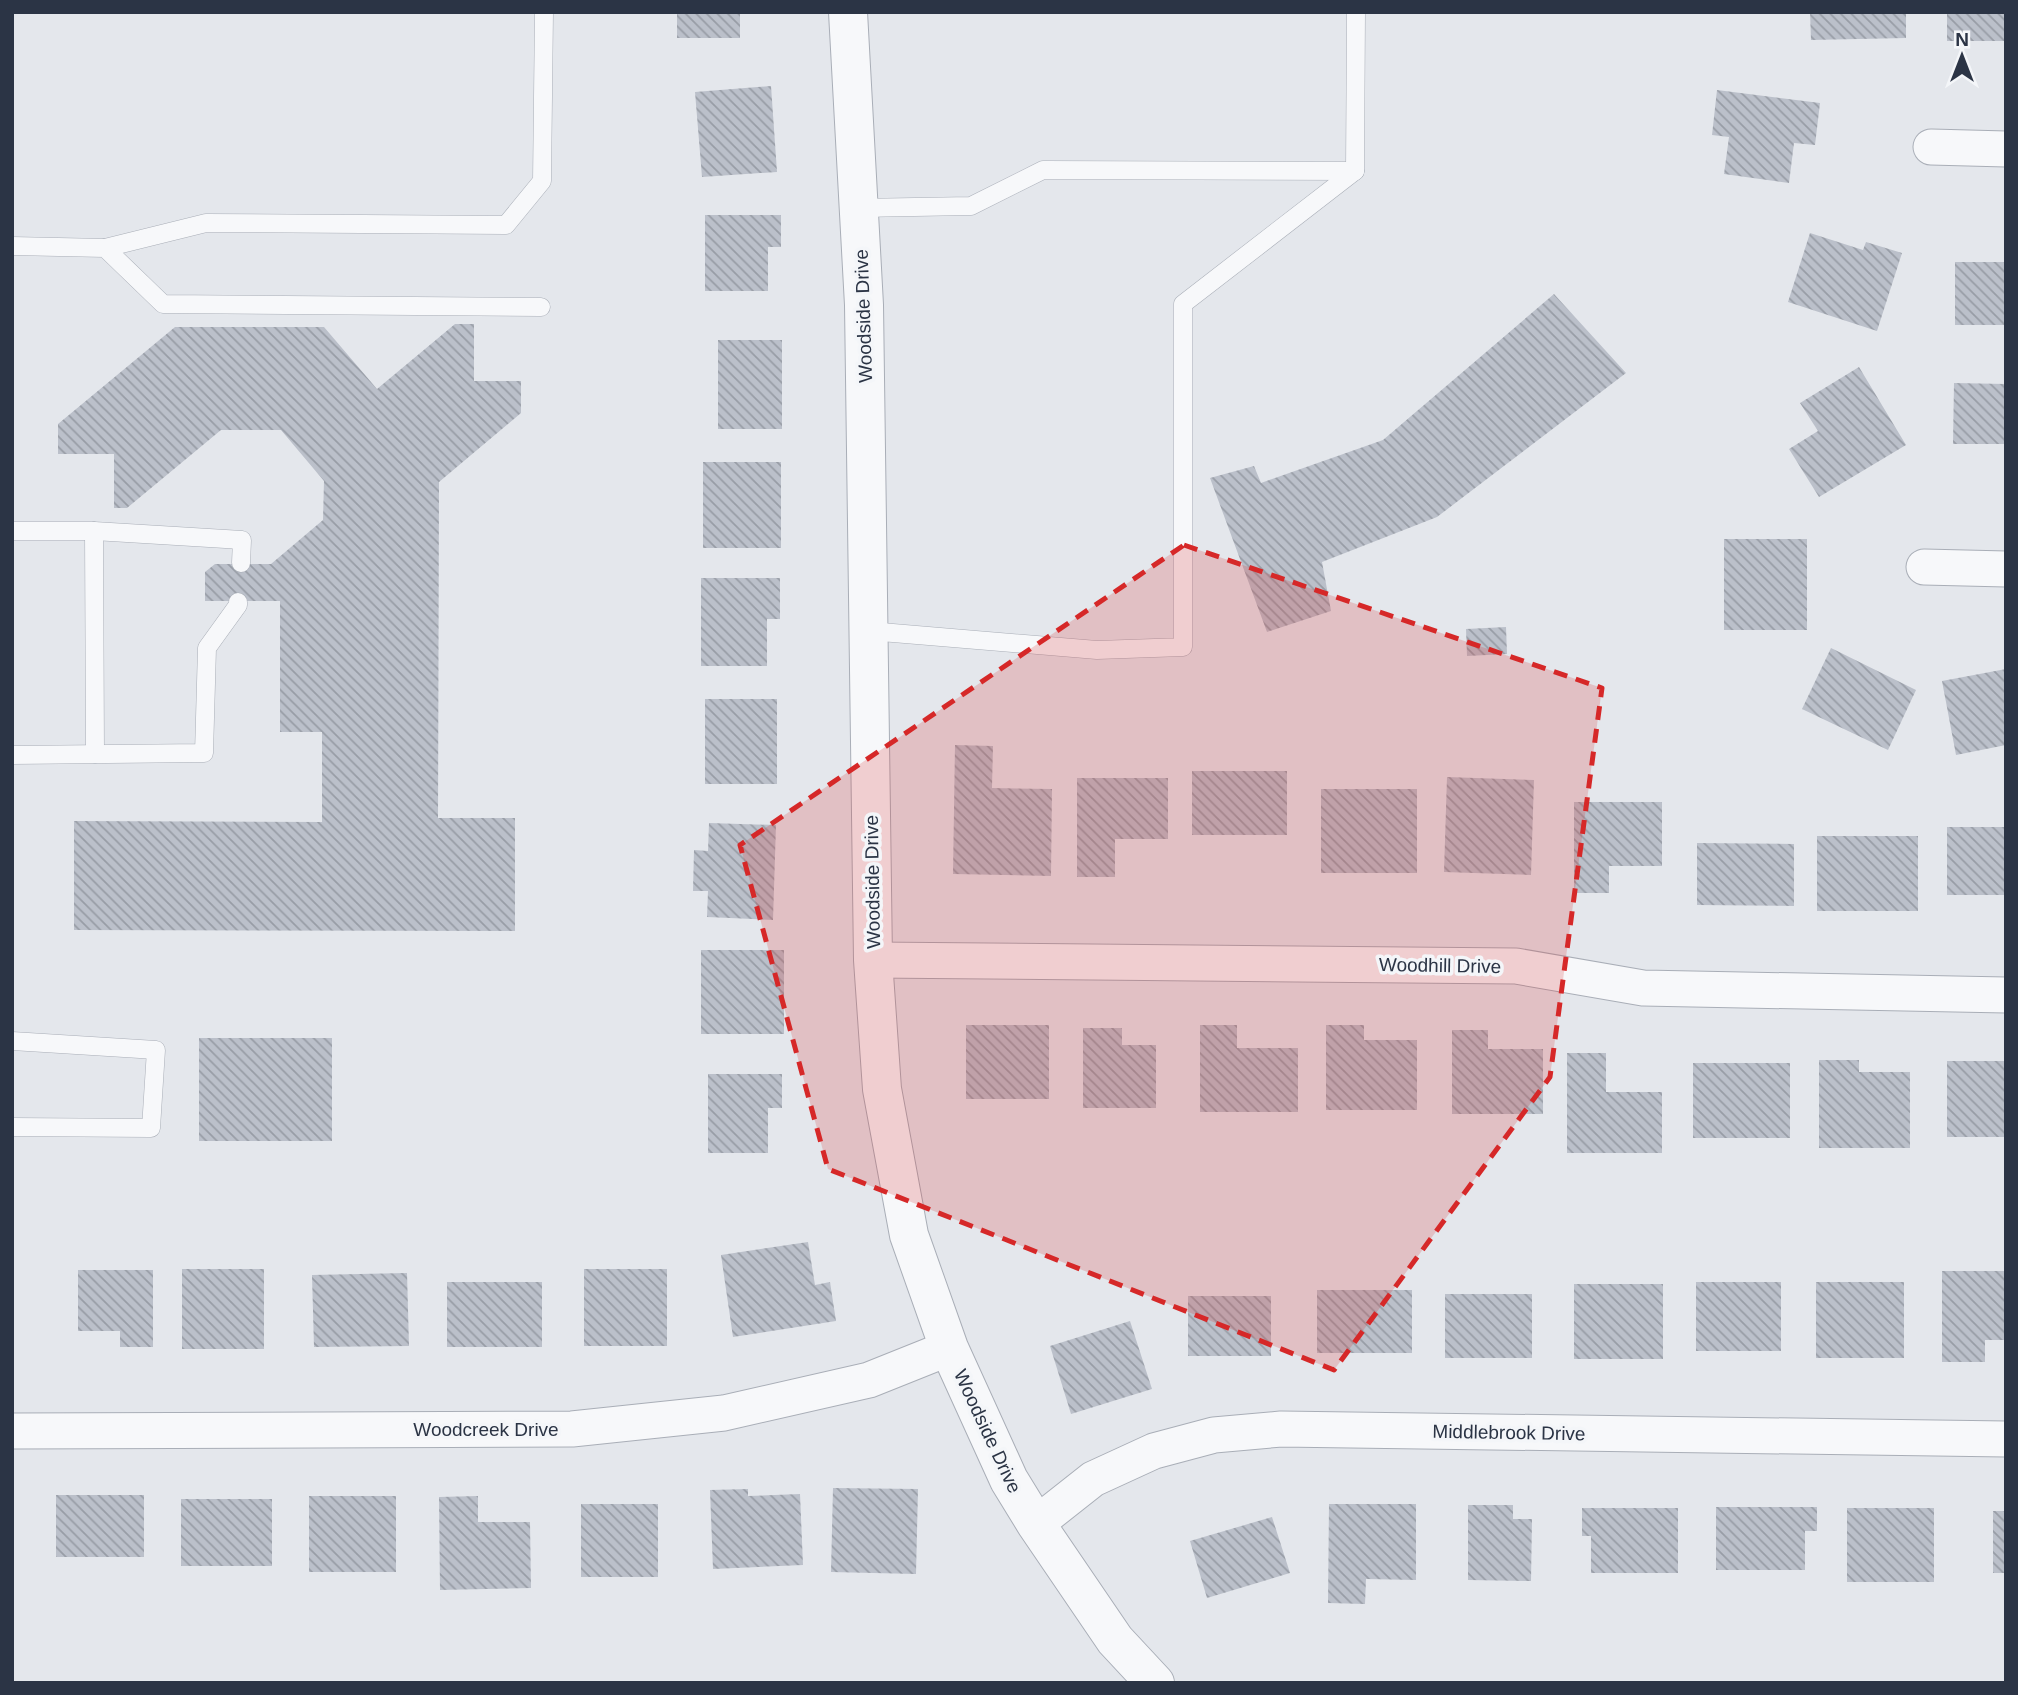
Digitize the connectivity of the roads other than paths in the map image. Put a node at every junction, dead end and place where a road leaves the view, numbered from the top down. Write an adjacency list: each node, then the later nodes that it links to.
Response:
1 (544, 12): 9 (lane)
2 (848, 12): 7 (street, Woodside Drive)
3 (1356, 12): 6 (lane)
4 (1931, 147): 5 (street)
5 (2006, 149)
6 (1355, 171): 7 (lane); 17 (lane)
7 (858, 208): 17 (street, Woodside Drive)
8 (12, 246): 9 (lane)
9 (105, 248): 10 (lane)
10 (541, 307)
11 (12, 531): 12 (lane)
12 (94, 531): 13 (lane); 18 (lane)
13 (241, 563)
14 (1924, 567): 15 (street)
15 (2006, 569)
16 (238, 602): 18 (lane)
17 (869, 631): 20 (street, Woodside Drive)
18 (95, 754): 19 (lane)
19 (12, 755)
20 (873, 960): 21 (street, Woodhill Drive); 24 (street, Woodside Drive)
21 (2006, 995)
22 (12, 1041): 23 (lane)
23 (12, 1127)
24 (949, 1348): 25 (street, Woodcreek Drive); 27 (street, Woodside Drive)
25 (12, 1432)
26 (2006, 1439): 27 (street, Middlebrook Drive)
27 (1036, 1524): 28 (street, Woodside Drive)
28 (1155, 1683)

